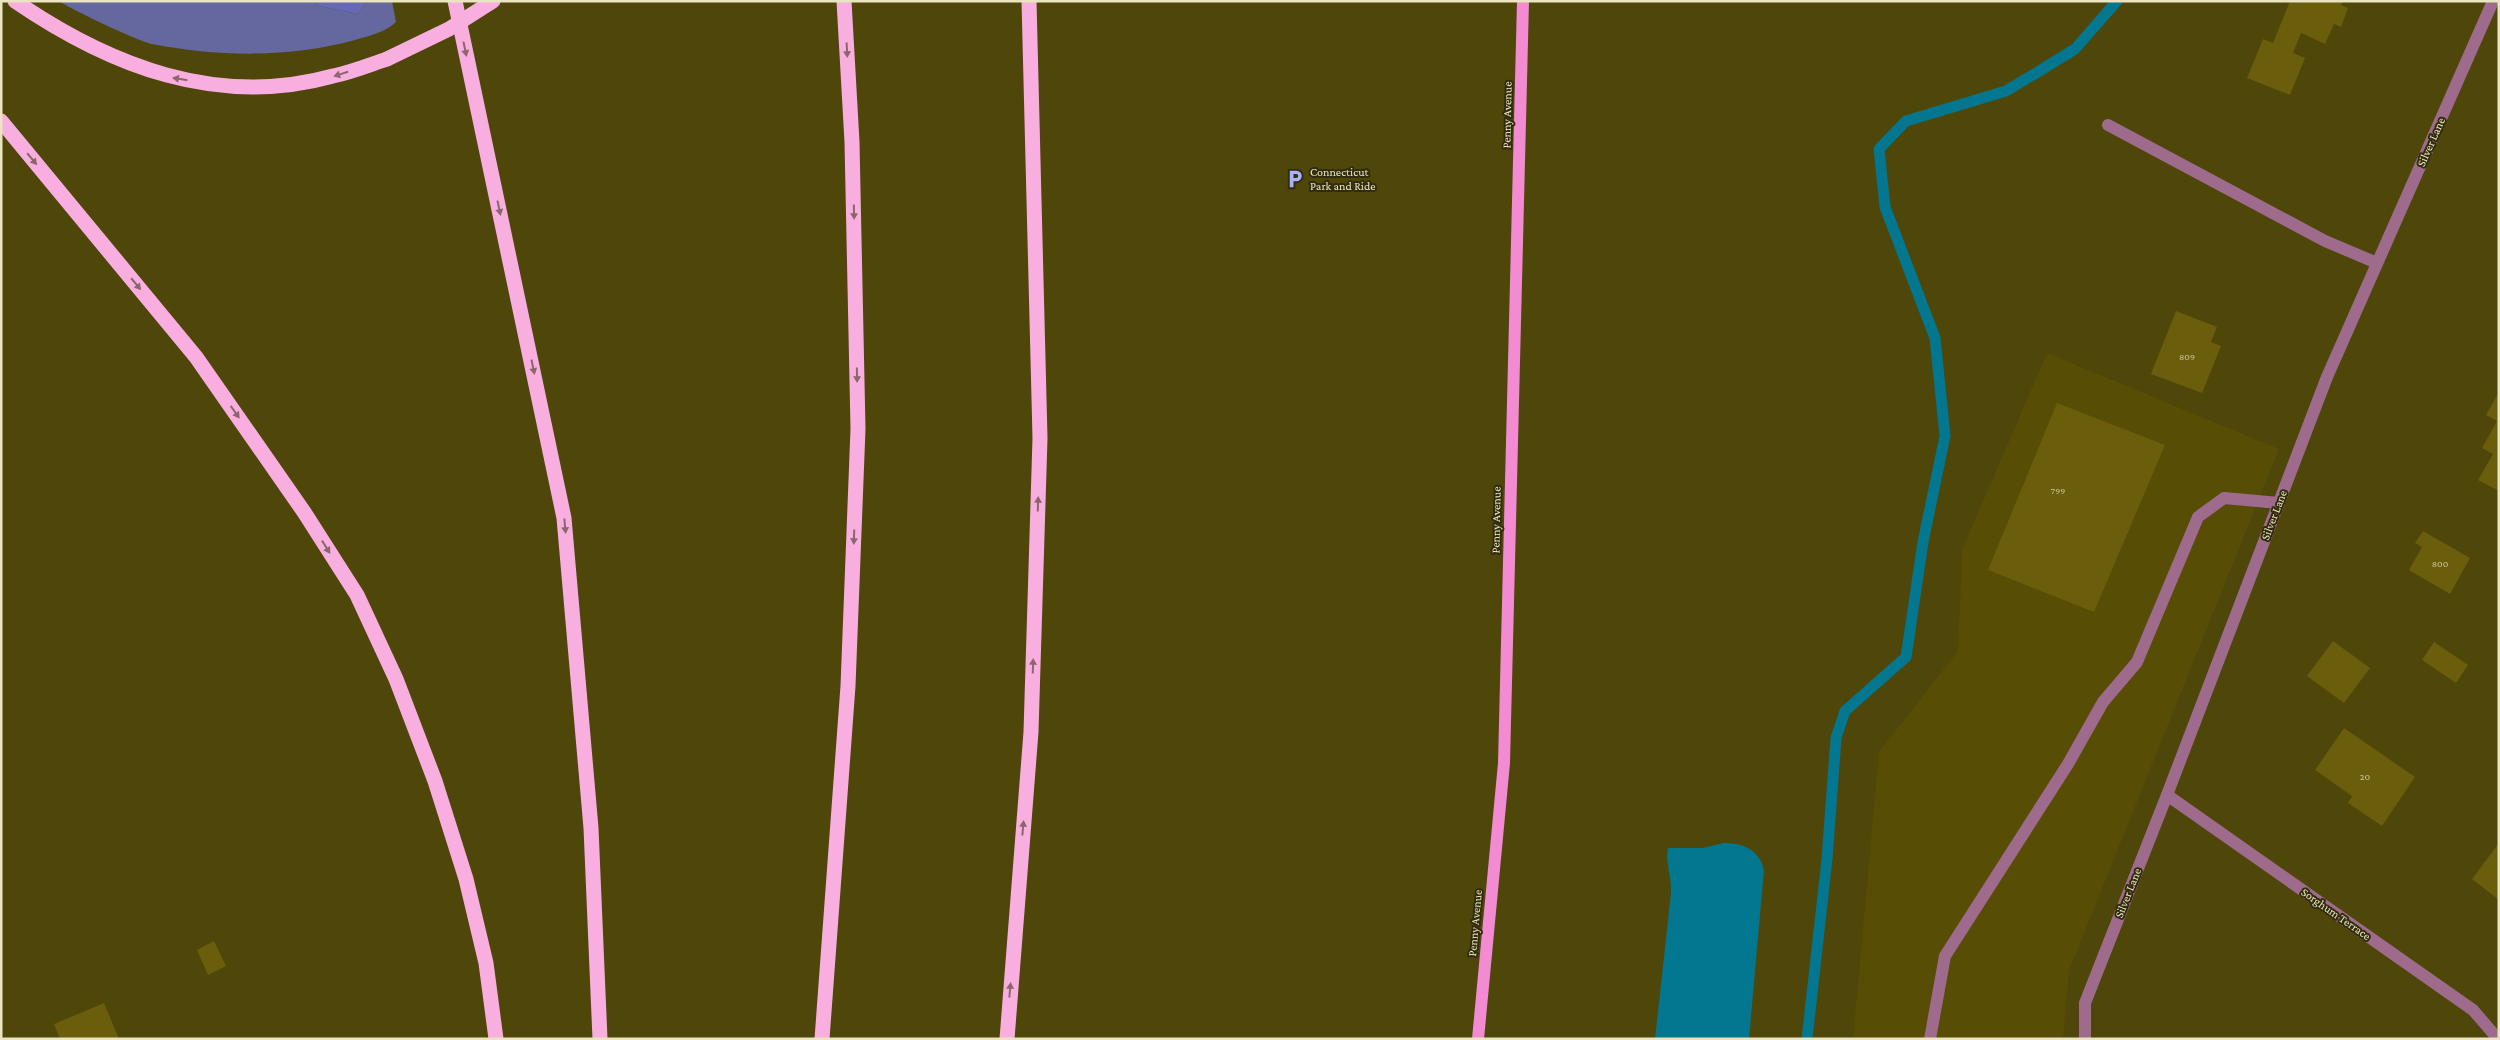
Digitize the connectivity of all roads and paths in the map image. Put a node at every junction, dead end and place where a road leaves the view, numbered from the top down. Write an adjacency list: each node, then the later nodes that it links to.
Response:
1 (15, 1): 3 (highway, one-way to 1, bridge)
2 (455, 1): 14 (highway, one-way to 14)
3 (493, 1)
4 (844, 1): 15 (highway, one-way to 15)
5 (1029, 1): 16 (highway, one-way to 5)
6 (1523, 1): 17 (main road, Penny Avenue)
7 (2493, 1): 10 (street, Silver Lane)
8 (1, 121): 13 (highway, one-way to 13)
9 (2108, 125): 10 (street)
10 (2377, 263): 11 (street, Silver Lane)
11 (2279, 502): 12 (street, Silver Lane); 18 (street)
12 (2167, 795): 19 (street, Silver Lane); 20 (street, Sorghum Terrace)
13 (496, 1039)
14 (600, 1039)
15 (822, 1039)
16 (1007, 1039)
17 (1478, 1039)
18 (1930, 1039)
19 (2085, 1039)
20 (2498, 1039)

